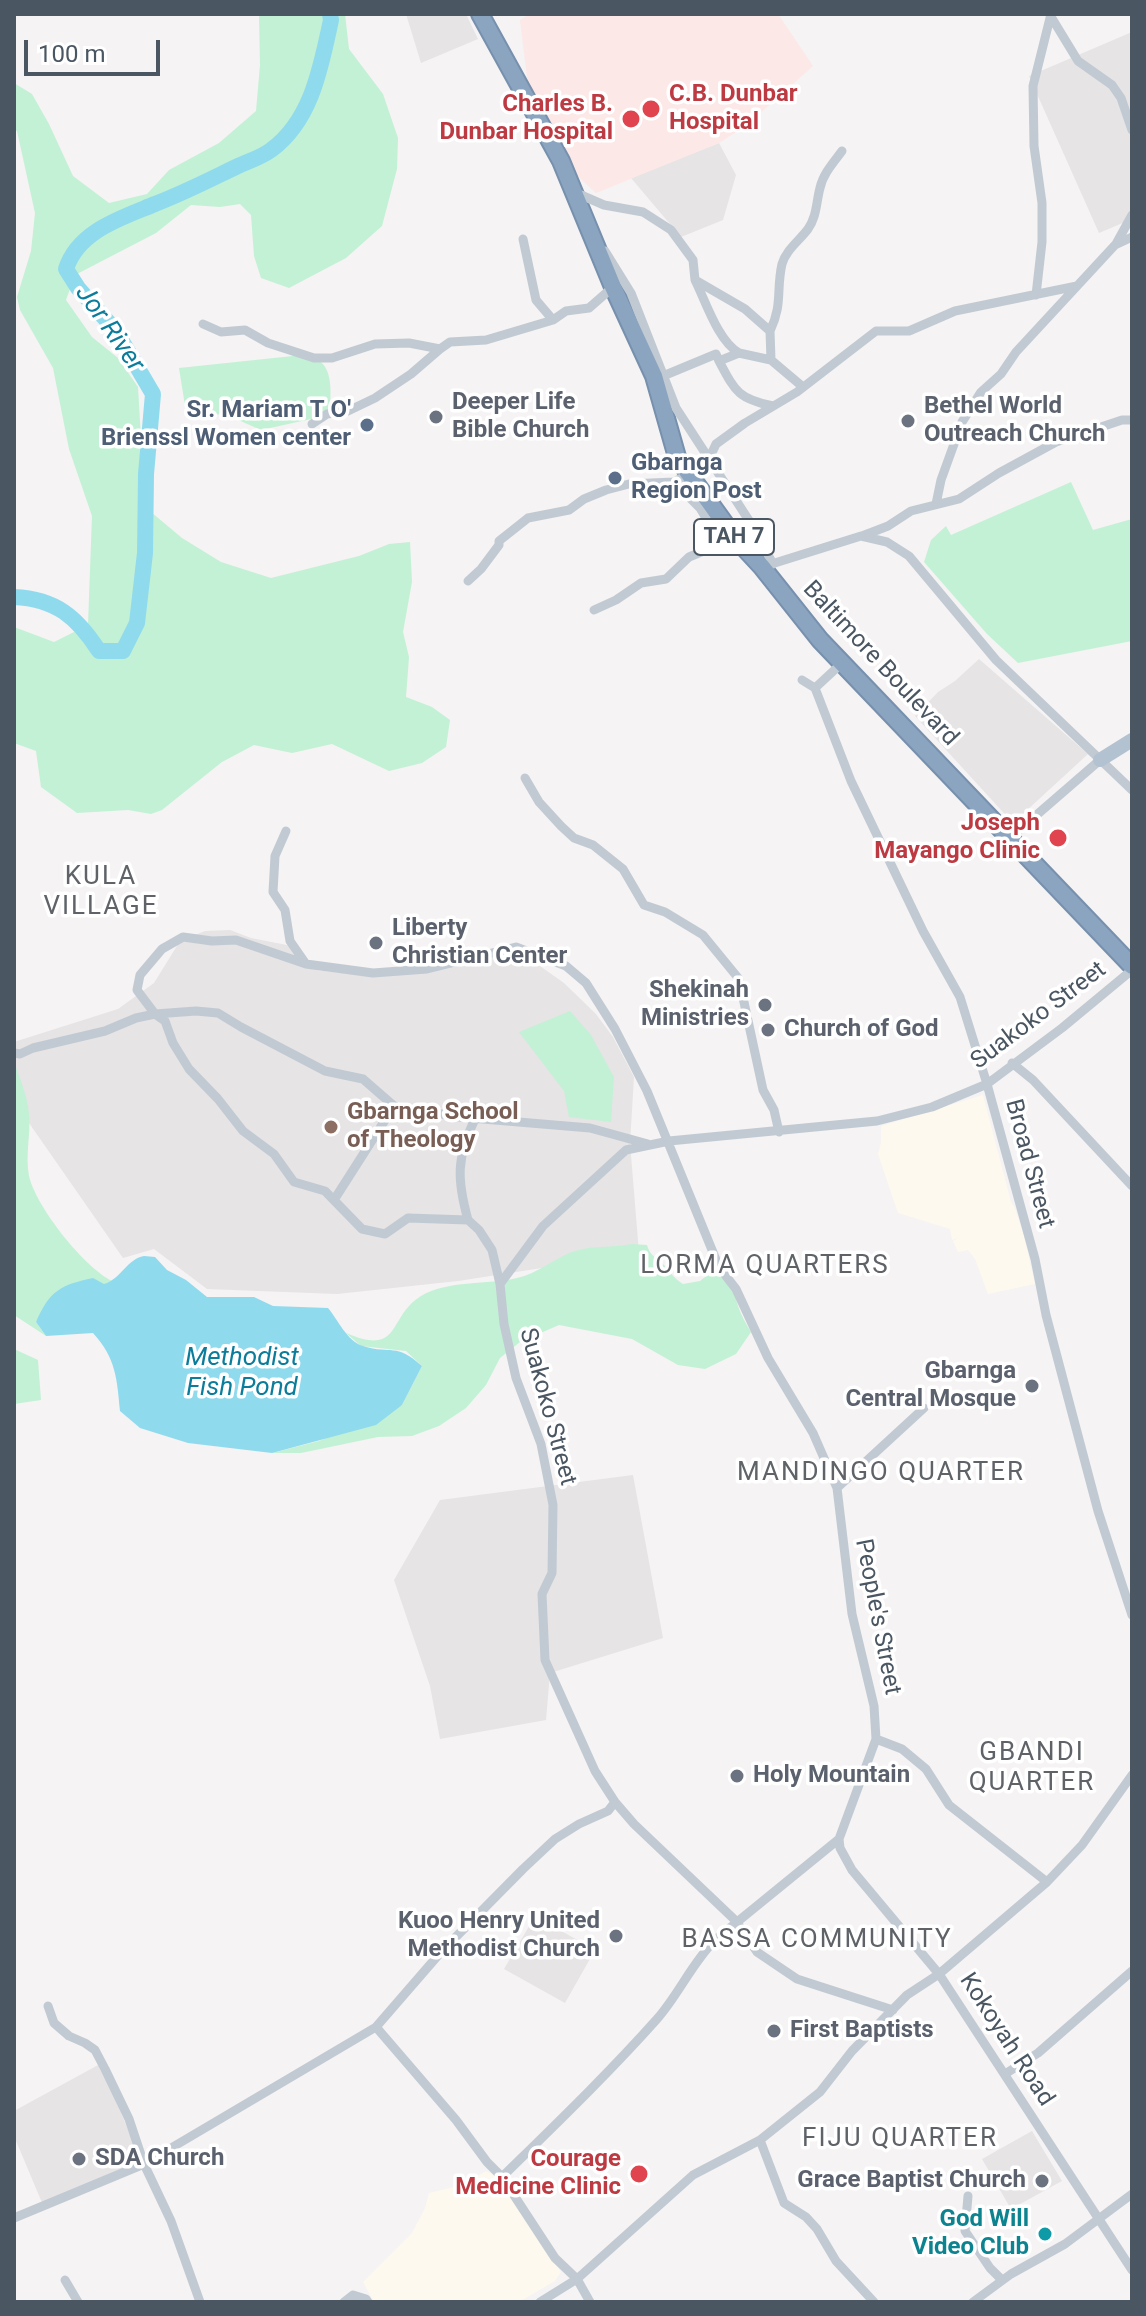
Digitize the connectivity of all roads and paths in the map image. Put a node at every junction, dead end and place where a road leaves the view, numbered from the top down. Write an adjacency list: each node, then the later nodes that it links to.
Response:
1 (480, 14): 5 (highway, Baltimore Boulevard / TAH 7)
2 (1050, 15): 3 (street); 14 (street)
3 (1132, 130)
4 (842, 151): 17 (street)
5 (561, 161): 6 (street); 13 (highway, Baltimore Boulevard / TAH 7)
6 (581, 195): 11 (street); 22 (street)
7 (1132, 215): 10 (street)
8 (1132, 237): 10 (street)
9 (523, 239): 15 (street)
10 (1115, 245): 12 (street)
11 (695, 280): 17 (street); 19 (street)
12 (1077, 286): 14 (street); 29 (street)
13 (613, 287): 15 (street); 28 (highway, Baltimore Boulevard / TAH 7)
14 (1036, 295): 23 (street)
15 (553, 320): 18 (street)
16 (203, 324): 18 (street)
17 (770, 331): 20 (street)
18 (440, 349): 26 (street)
19 (739, 353): 20 (street); 21 (street)
20 (771, 360): 23 (street)
21 (719, 361): 22 (street); 24 (street)
22 (663, 376): 27 (street)
23 (803, 387): 24 (street)
24 (773, 406): 27 (street)
25 (1132, 420): 29 (street)
26 (312, 424)
27 (709, 459): 31 (street)
28 (681, 478): 31 (highway, Baltimore Boulevard / TAH 7); 32 (street); 33 (street)
29 (936, 504): 30 (street)
30 (861, 536): 31 (street); 38 (street)
31 (767, 565): 34 (highway, Baltimore Boulevard / TAH 7)
32 (468, 581)
33 (594, 610)
34 (842, 663): 36 (street); 42 (highway, Baltimore Boulevard / TAH 7)
35 (802, 680): 36 (street)
36 (815, 688): 48 (street, Broad Street)
37 (1132, 740): 38 (main road)
38 (1100, 760): 40 (street); 42 (street)
39 (525, 778): 51 (street)
40 (1132, 790)
41 (286, 831): 43 (street)
42 (1010, 838): 44 (highway, Baltimore Boulevard / TAH 7)
43 (306, 964): 45 (street, People's Street); 52 (street, People's Street)
44 (1132, 968): 47 (street, Suakoko Street)
45 (155, 1014): 46 (street); 49 (street); 55 (street, People's Street)
46 (14, 1053)
47 (1012, 1063): 48 (street, Suakoko Street); 54 (street)
48 (987, 1084): 51 (street, Suakoko Street); 60 (street, Broad Street)
49 (394, 1106): 50 (street); 55 (street)
50 (475, 1119): 53 (street); 56 (street)
51 (779, 1132): 52 (street, Suakoko Street)
52 (669, 1141): 53 (street, Suakoko Street); 59 (street, People's Street)
53 (648, 1144): 57 (street, Suakoko Street)
54 (1132, 1186)
55 (334, 1200): 56 (street)
56 (468, 1220): 57 (street)
57 (500, 1284): 63 (street, Suakoko Street)
58 (924, 1408): 59 (street)
59 (837, 1488): 61 (street, People's Street)
60 (1132, 1615)
61 (876, 1739): 64 (street, People's Street); 65 (street)
62 (1132, 1775): 65 (street)
63 (615, 1802): 66 (street, Suakoko Street); 71 (street)
64 (839, 1839): 66 (street, People's Street); 68 (street, Kokoyah Road)
65 (1047, 1882): 68 (street)
66 (736, 1921): 70 (street, Suakoko Street); 75 (street, People's Street)
67 (1132, 1971): 72 (street)
68 (939, 1974): 70 (street); 72 (street, Kokoyah Road)
69 (48, 2006): 74 (street)
70 (893, 2010): 73 (street)
71 (376, 2027): 74 (street); 75 (street)
72 (1005, 2074): 79 (street, Kokoyah Road)
73 (760, 2140): 81 (street); 90 (street)
74 (144, 2164): 78 (street); 85 (street)
75 (502, 2177): 81 (street)
76 (1132, 2194): 79 (street)
77 (968, 2196): 83 (street)
78 (14, 2218)
79 (1100, 2219): 80 (street, Kokoyah Road); 83 (street)
80 (1132, 2270)
81 (577, 2279): 88 (street); 89 (street)
82 (65, 2280): 84 (street)
83 (1002, 2280): 91 (street)
84 (78, 2302)
85 (200, 2302)
86 (344, 2302): 87 (street)
87 (368, 2302)
88 (540, 2302)
89 (590, 2302)
90 (874, 2302)
91 (973, 2302)

